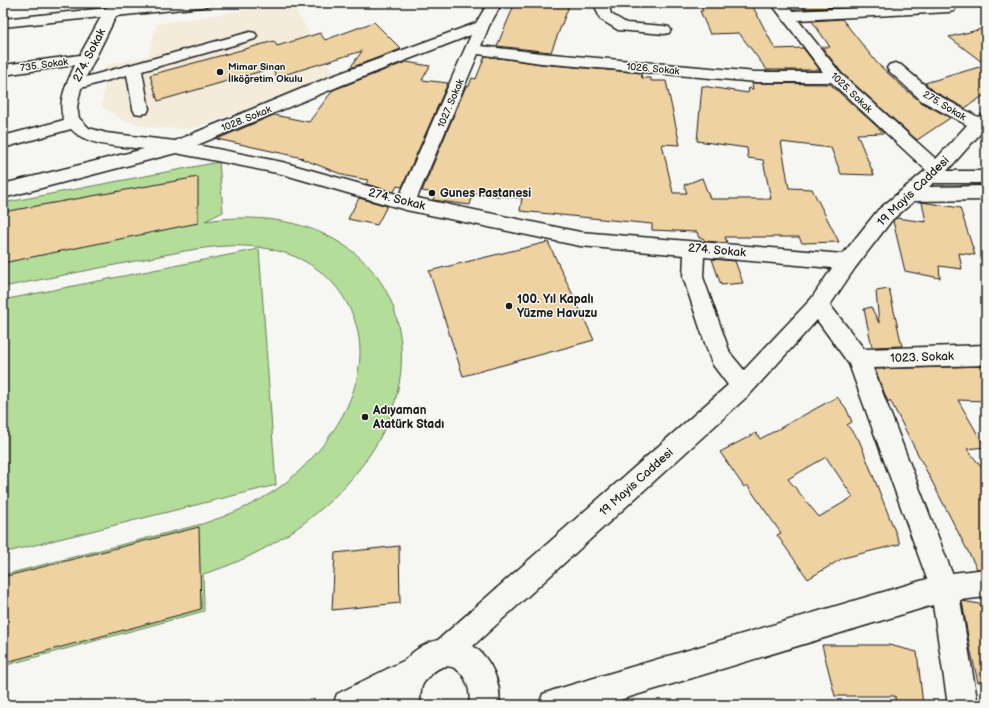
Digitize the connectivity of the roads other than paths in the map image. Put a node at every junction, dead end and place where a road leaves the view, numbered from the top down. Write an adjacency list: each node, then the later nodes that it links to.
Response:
1 (202, 3): 5 (street)
2 (495, 3): 8 (street, 1027. Sokak)
3 (601, 3): 9 (street)
4 (951, 3): 6 (street)
5 (114, 8): 7 (street); 12 (street, 274. Sokak)
6 (783, 9): 16 (street, 1025. Sokak)
7 (3, 23)
8 (482, 26): 11 (street, 1027. Sokak); 22 (street, 1028. Sokak)
9 (664, 30)
10 (250, 36): 14 (street)
11 (473, 49): 16 (street, 1026. Sokak); 28 (street, 1027. Sokak)
12 (86, 58): 15 (street, 735. Sokak); 17 (street, 274. Sokak)
13 (894, 68): 19 (street, 275. Sokak)
14 (134, 69): 17 (street); 18 (street)
15 (3, 70)
16 (834, 77): 23 (street, 1025. Sokak)
17 (74, 85): 20 (street, 274. Sokak)
18 (141, 109)
19 (982, 122): 23 (street, 19 Mayis Caddesi)
20 (74, 123): 21 (street); 22 (street, 274. Sokak)
21 (3, 142)
22 (176, 146): 25 (street, 1028. Sokak); 28 (street, 274. Sokak)
23 (933, 174): 24 (street); 27 (street, 19 Mayis Caddesi)
24 (986, 177)
25 (3, 191)
26 (986, 193): 27 (street)
27 (911, 194): 30 (street, 19 Mayis Caddesi)
28 (406, 203): 29 (street, 274. Sokak)
29 (694, 248): 30 (street, 274. Sokak); 34 (street)
30 (848, 262): 31 (street, 19 Mayis Caddesi)
31 (818, 305): 33 (street); 34 (street, 19 Mayis Caddesi)
32 (986, 355): 33 (street, 1023. Sokak)
33 (858, 359): 36 (street)
34 (742, 386): 37 (street, 19 Mayis Caddesi)
35 (986, 583): 36 (street)
36 (944, 588): 42 (street); 43 (street)
37 (446, 652): 38 (street); 41 (street)
38 (414, 671): 39 (street); 40 (street)
39 (348, 705)
40 (405, 705)
41 (484, 705)
42 (554, 705)
43 (963, 705)

